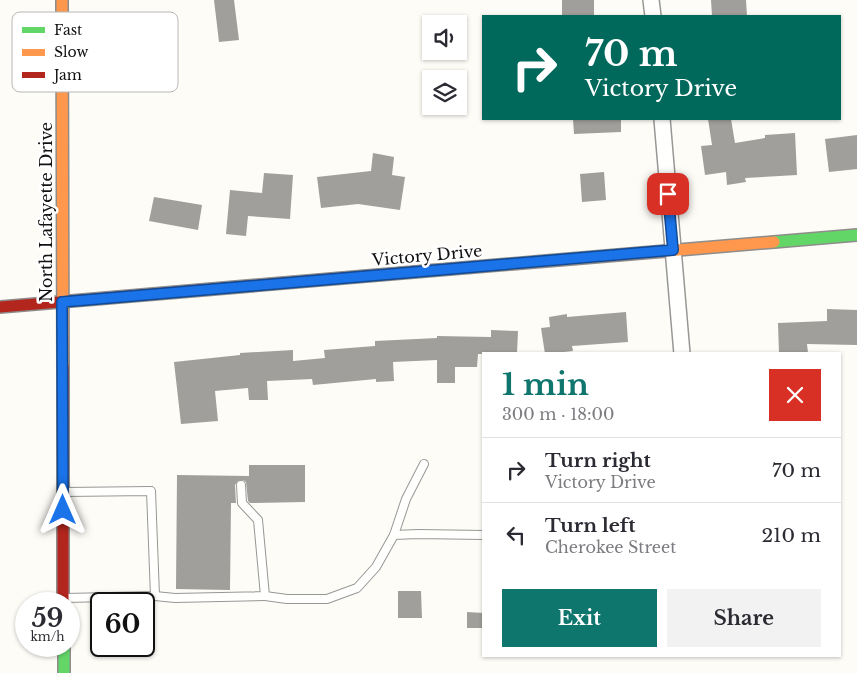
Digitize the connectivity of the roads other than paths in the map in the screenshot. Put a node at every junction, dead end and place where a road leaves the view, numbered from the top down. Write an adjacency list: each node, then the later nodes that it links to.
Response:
1 (652, 0): 2 (street)
2 (653, 15)
3 (62, 92): 7 (street, North Lafayette Drive)
4 (662, 120): 6 (street)
5 (857, 235): 6 (street, Victory Drive)
6 (673, 250): 7 (street, Victory Drive); 9 (street)
7 (62, 302): 8 (street, Victory Drive); 12 (street, North Lafayette Drive)
8 (0, 307)
9 (682, 352)
10 (424, 464): 13 (lane)
11 (241, 485): 18 (lane)
12 (63, 492): 15 (street, North Lafayette Drive); 16 (lane)
13 (394, 535): 14 (lane); 18 (lane)
14 (482, 535)
15 (64, 592)
16 (155, 592)
17 (155, 596): 18 (lane)
18 (265, 596)
19 (64, 657): 20 (street)
20 (64, 673)

